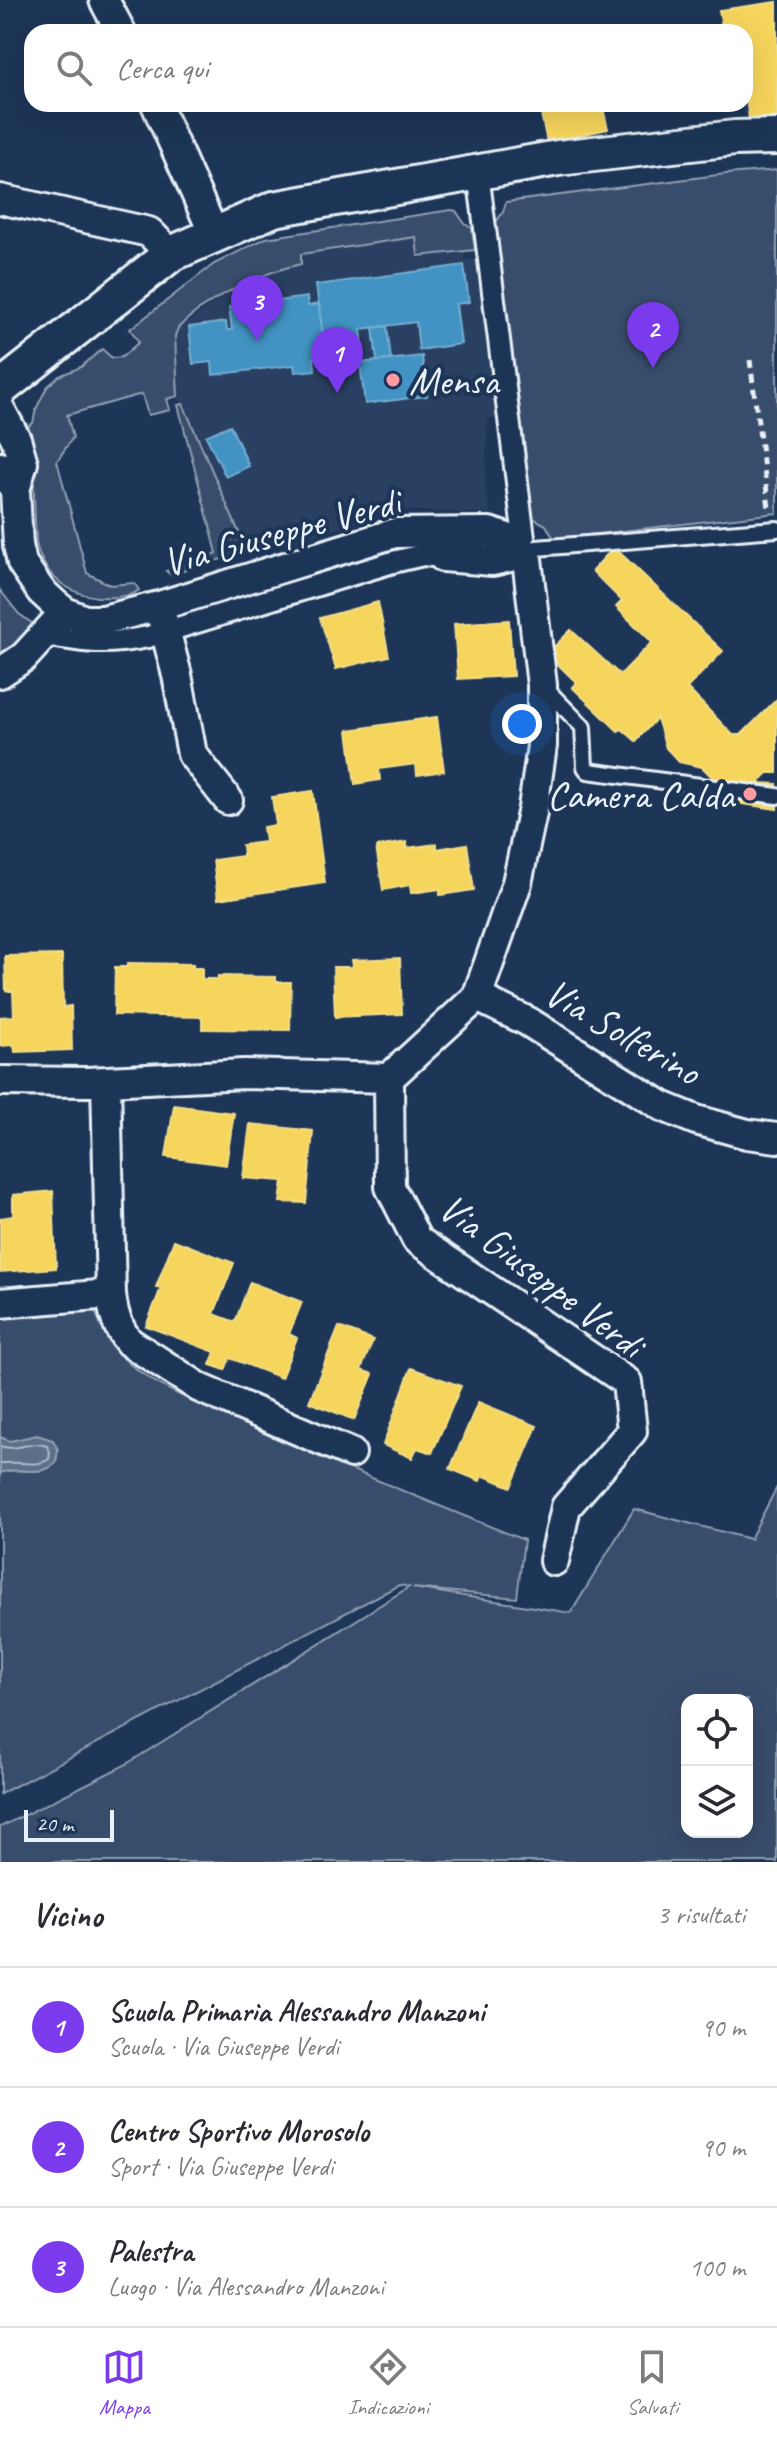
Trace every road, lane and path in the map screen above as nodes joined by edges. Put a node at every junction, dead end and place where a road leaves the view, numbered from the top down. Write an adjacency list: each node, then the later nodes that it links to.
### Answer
1 (104, 0): 2 (street)
2 (117, 24)
3 (160, 112): 7 (street)
4 (777, 137): 5 (street)
5 (478, 173): 7 (street); 16 (street)
6 (0, 199): 8 (street)
7 (214, 234): 8 (street)
8 (171, 254): 10 (street)
9 (750, 360): 14 (path)
10 (0, 389)
11 (0, 409): 13 (street)
12 (0, 467): 13 (street)
13 (15, 490): 18 (street)
14 (769, 513)
15 (777, 529): 16 (lane)
16 (525, 548): 17 (street); 19 (street, Via Giuseppe Verdi); 22 (street)
17 (443, 557): 19 (street)
18 (65, 612): 19 (street, Via Giuseppe Verdi); 20 (street)
19 (162, 618): 20 (street); 24 (street)
20 (46, 635): 21 (street)
21 (0, 673)
22 (542, 685): 23 (lane); 25 (street)
23 (777, 796)
24 (228, 800)
25 (477, 997): 26 (street); 29 (street, Via Solferino)
26 (389, 1078): 28 (street); 33 (street, Via Giuseppe Verdi)
27 (0, 1081): 28 (street)
28 (106, 1081): 30 (street)
29 (777, 1138)
30 (111, 1294): 31 (street); 32 (street)
31 (0, 1303)
32 (351, 1453)
33 (554, 1561)

